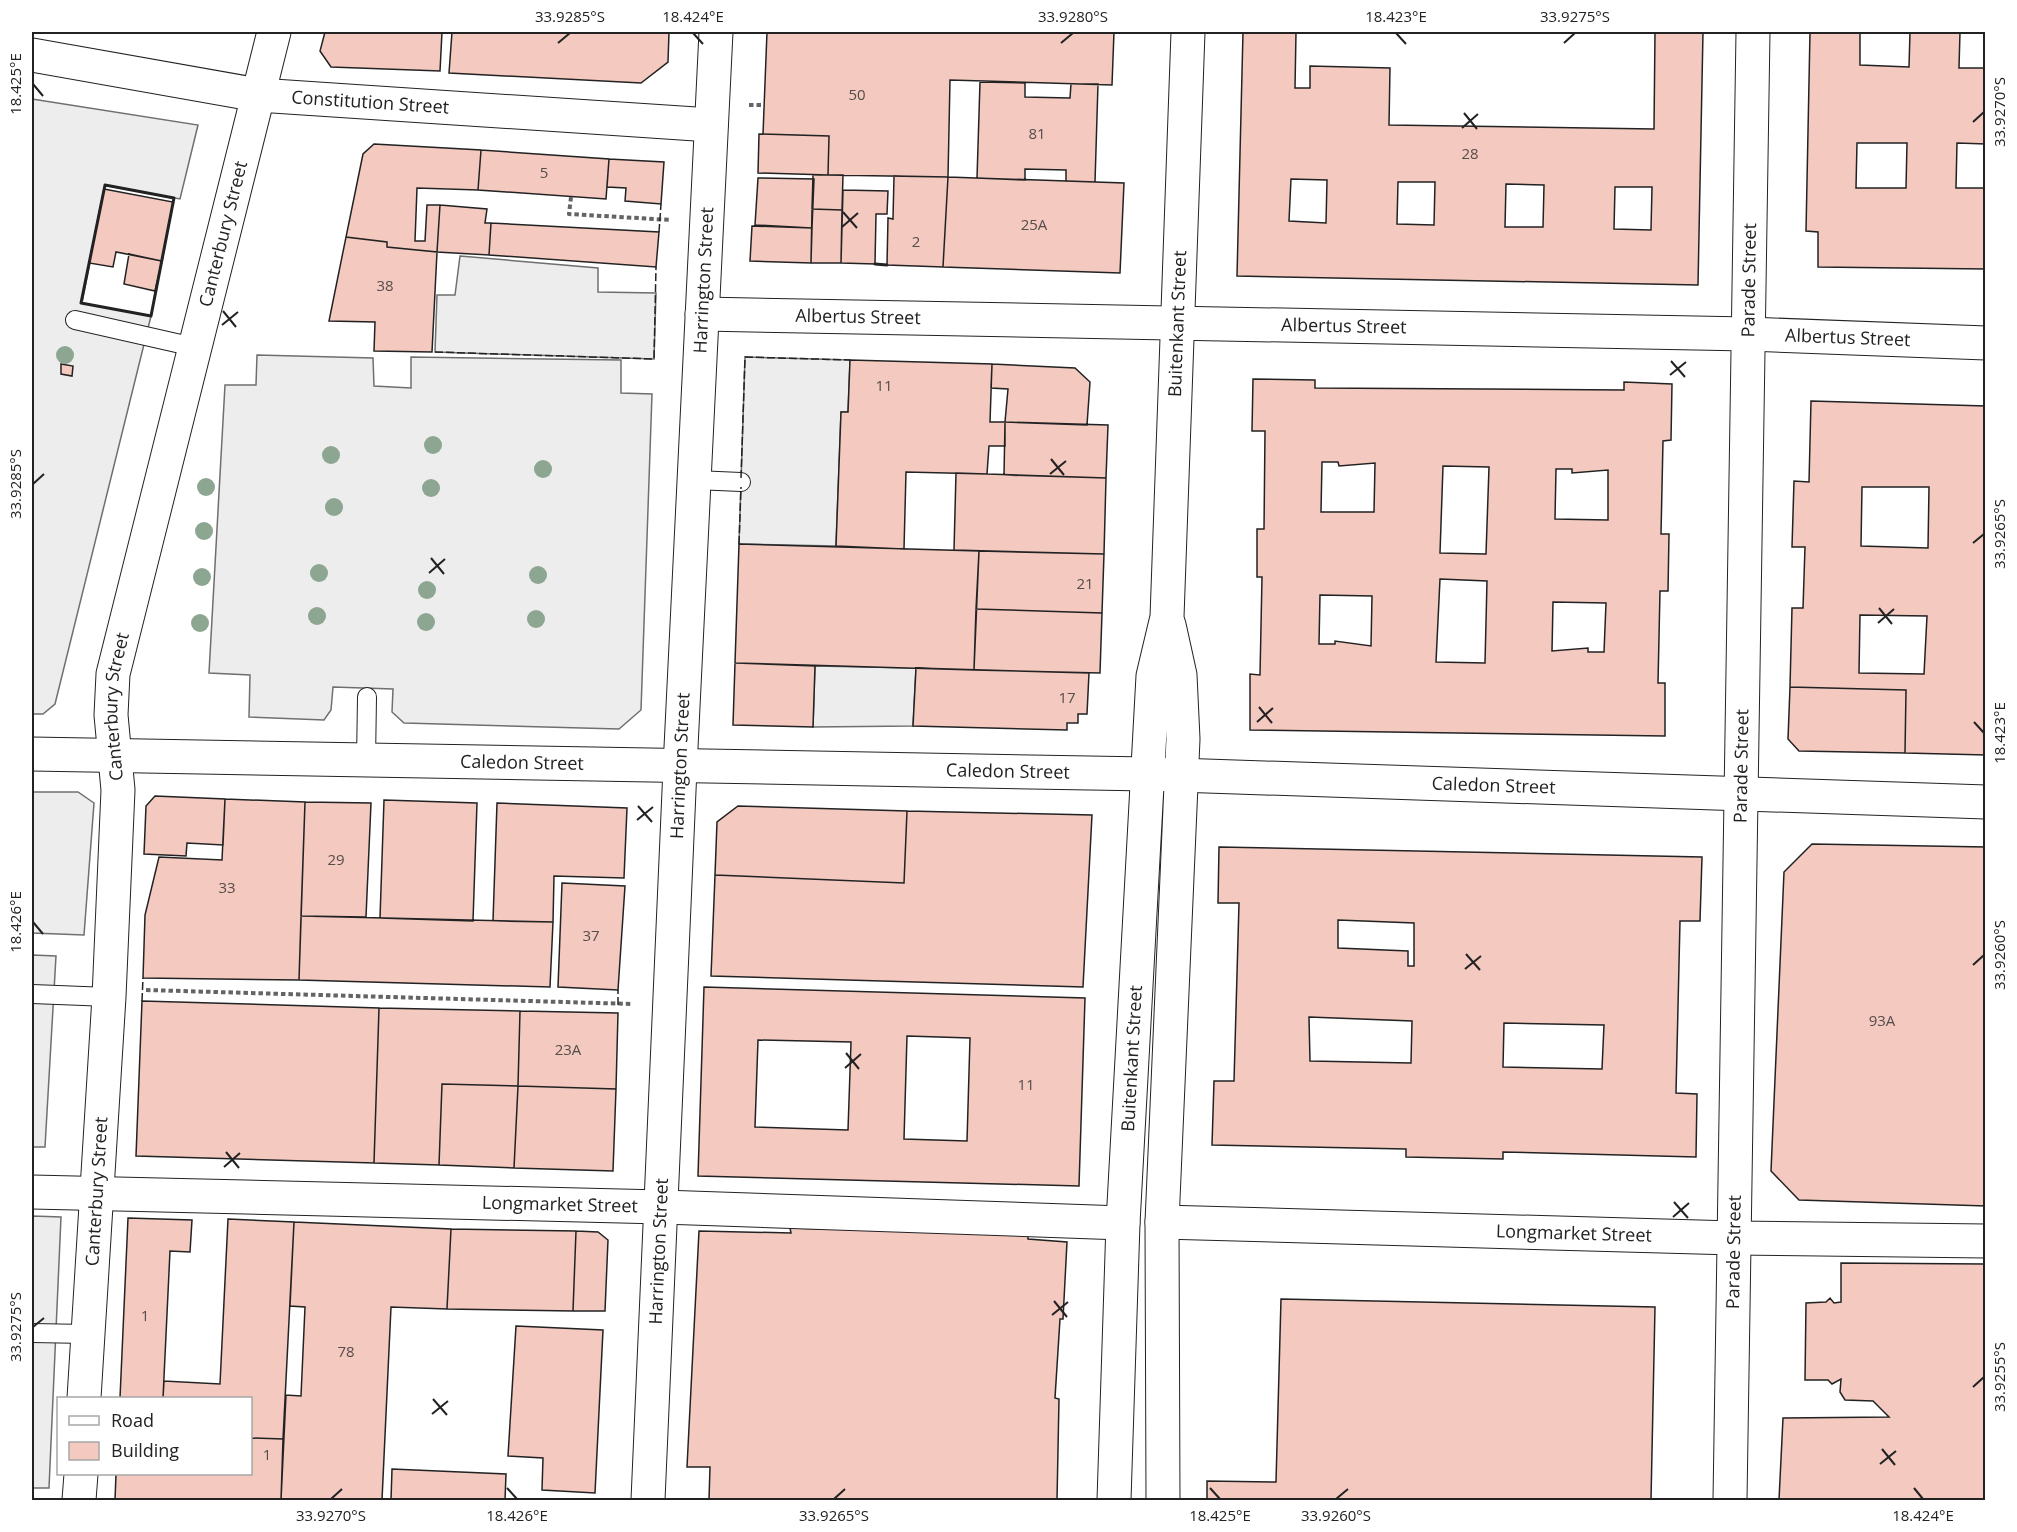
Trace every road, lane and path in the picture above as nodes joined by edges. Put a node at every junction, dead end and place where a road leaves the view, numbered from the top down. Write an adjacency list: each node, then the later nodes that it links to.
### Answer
1 (274, 32): 6 (street, Canterbury Street)
2 (716, 32): 7 (street, Harrington Street)
3 (1188, 32): 12 (street, Buitenkant Street)
4 (1753, 32): 13 (street, Parade Street)
5 (32, 55): 6 (street, Constitution Street)
6 (258, 95): 7 (street, Constitution Street); 15 (street, Canterbury Street)
7 (711, 125): 9 (street, Harrington Street)
8 (571, 197): 9 (path)
9 (707, 222): 10 (street, Harrington Street)
10 (702, 314): 12 (street, Albertus Street); 16 (street, Harrington Street)
11 (75, 320): 15 (lane)
12 (1176, 324): 13 (street, Albertus Street); 18 (street, Buitenkant Street)
13 (1748, 334): 14 (street, Albertus Street); 26 (street, Parade Street)
14 (1986, 343)
15 (194, 347): 21 (street, Canterbury Street)
16 (695, 480): 17 (lane); 23 (street, Harrington Street)
17 (741, 482)
18 (1167, 616): 24 (street, Buitenkant Street); 25 (street, Buitenkant Street)
19 (367, 697): 22 (lane)
20 (32, 754): 21 (street, Caledon Street)
21 (113, 757): 22 (street, Caledon Street); 28 (street, Canterbury Street)
22 (366, 761): 23 (street, Caledon Street)
23 (680, 768): 24 (street, Caledon Street); 30 (street, Harrington Street)
24 (1148, 774): 25 (street, Caledon Street); 35 (street, Buitenkant Street)
25 (1182, 776): 26 (street, Caledon Street); 34 (street, Buitenkant Street)
26 (1741, 795): 27 (street, Caledon Street); 36 (street, Parade Street)
27 (1986, 802)
28 (109, 992): 29 (lane); 30 (path); 32 (street, Canterbury Street)
29 (32, 994)
30 (670, 1001): 33 (street, Harrington Street)
31 (32, 1192): 32 (street, Longmarket Street)
32 (96, 1193): 33 (street, Longmarket Street); 39 (street, Canterbury Street)
33 (662, 1207): 35 (street, Longmarket Street); 43 (street, Harrington Street)
34 (1162, 1222): 36 (street, Longmarket Street); 45 (street, Buitenkant Street)
35 (1123, 1223): 44 (street, Buitenkant Street)
36 (1734, 1238): 37 (street, Longmarket Street); 46 (street, Parade Street)
37 (1986, 1241)
38 (32, 1333): 39 (lane)
39 (87, 1334): 40 (street, Canterbury Street)
40 (84, 1397)
41 (81, 1475): 42 (street)
42 (80, 1500)
43 (648, 1500)
44 (1114, 1500)
45 (1163, 1500)
46 (1730, 1500)

